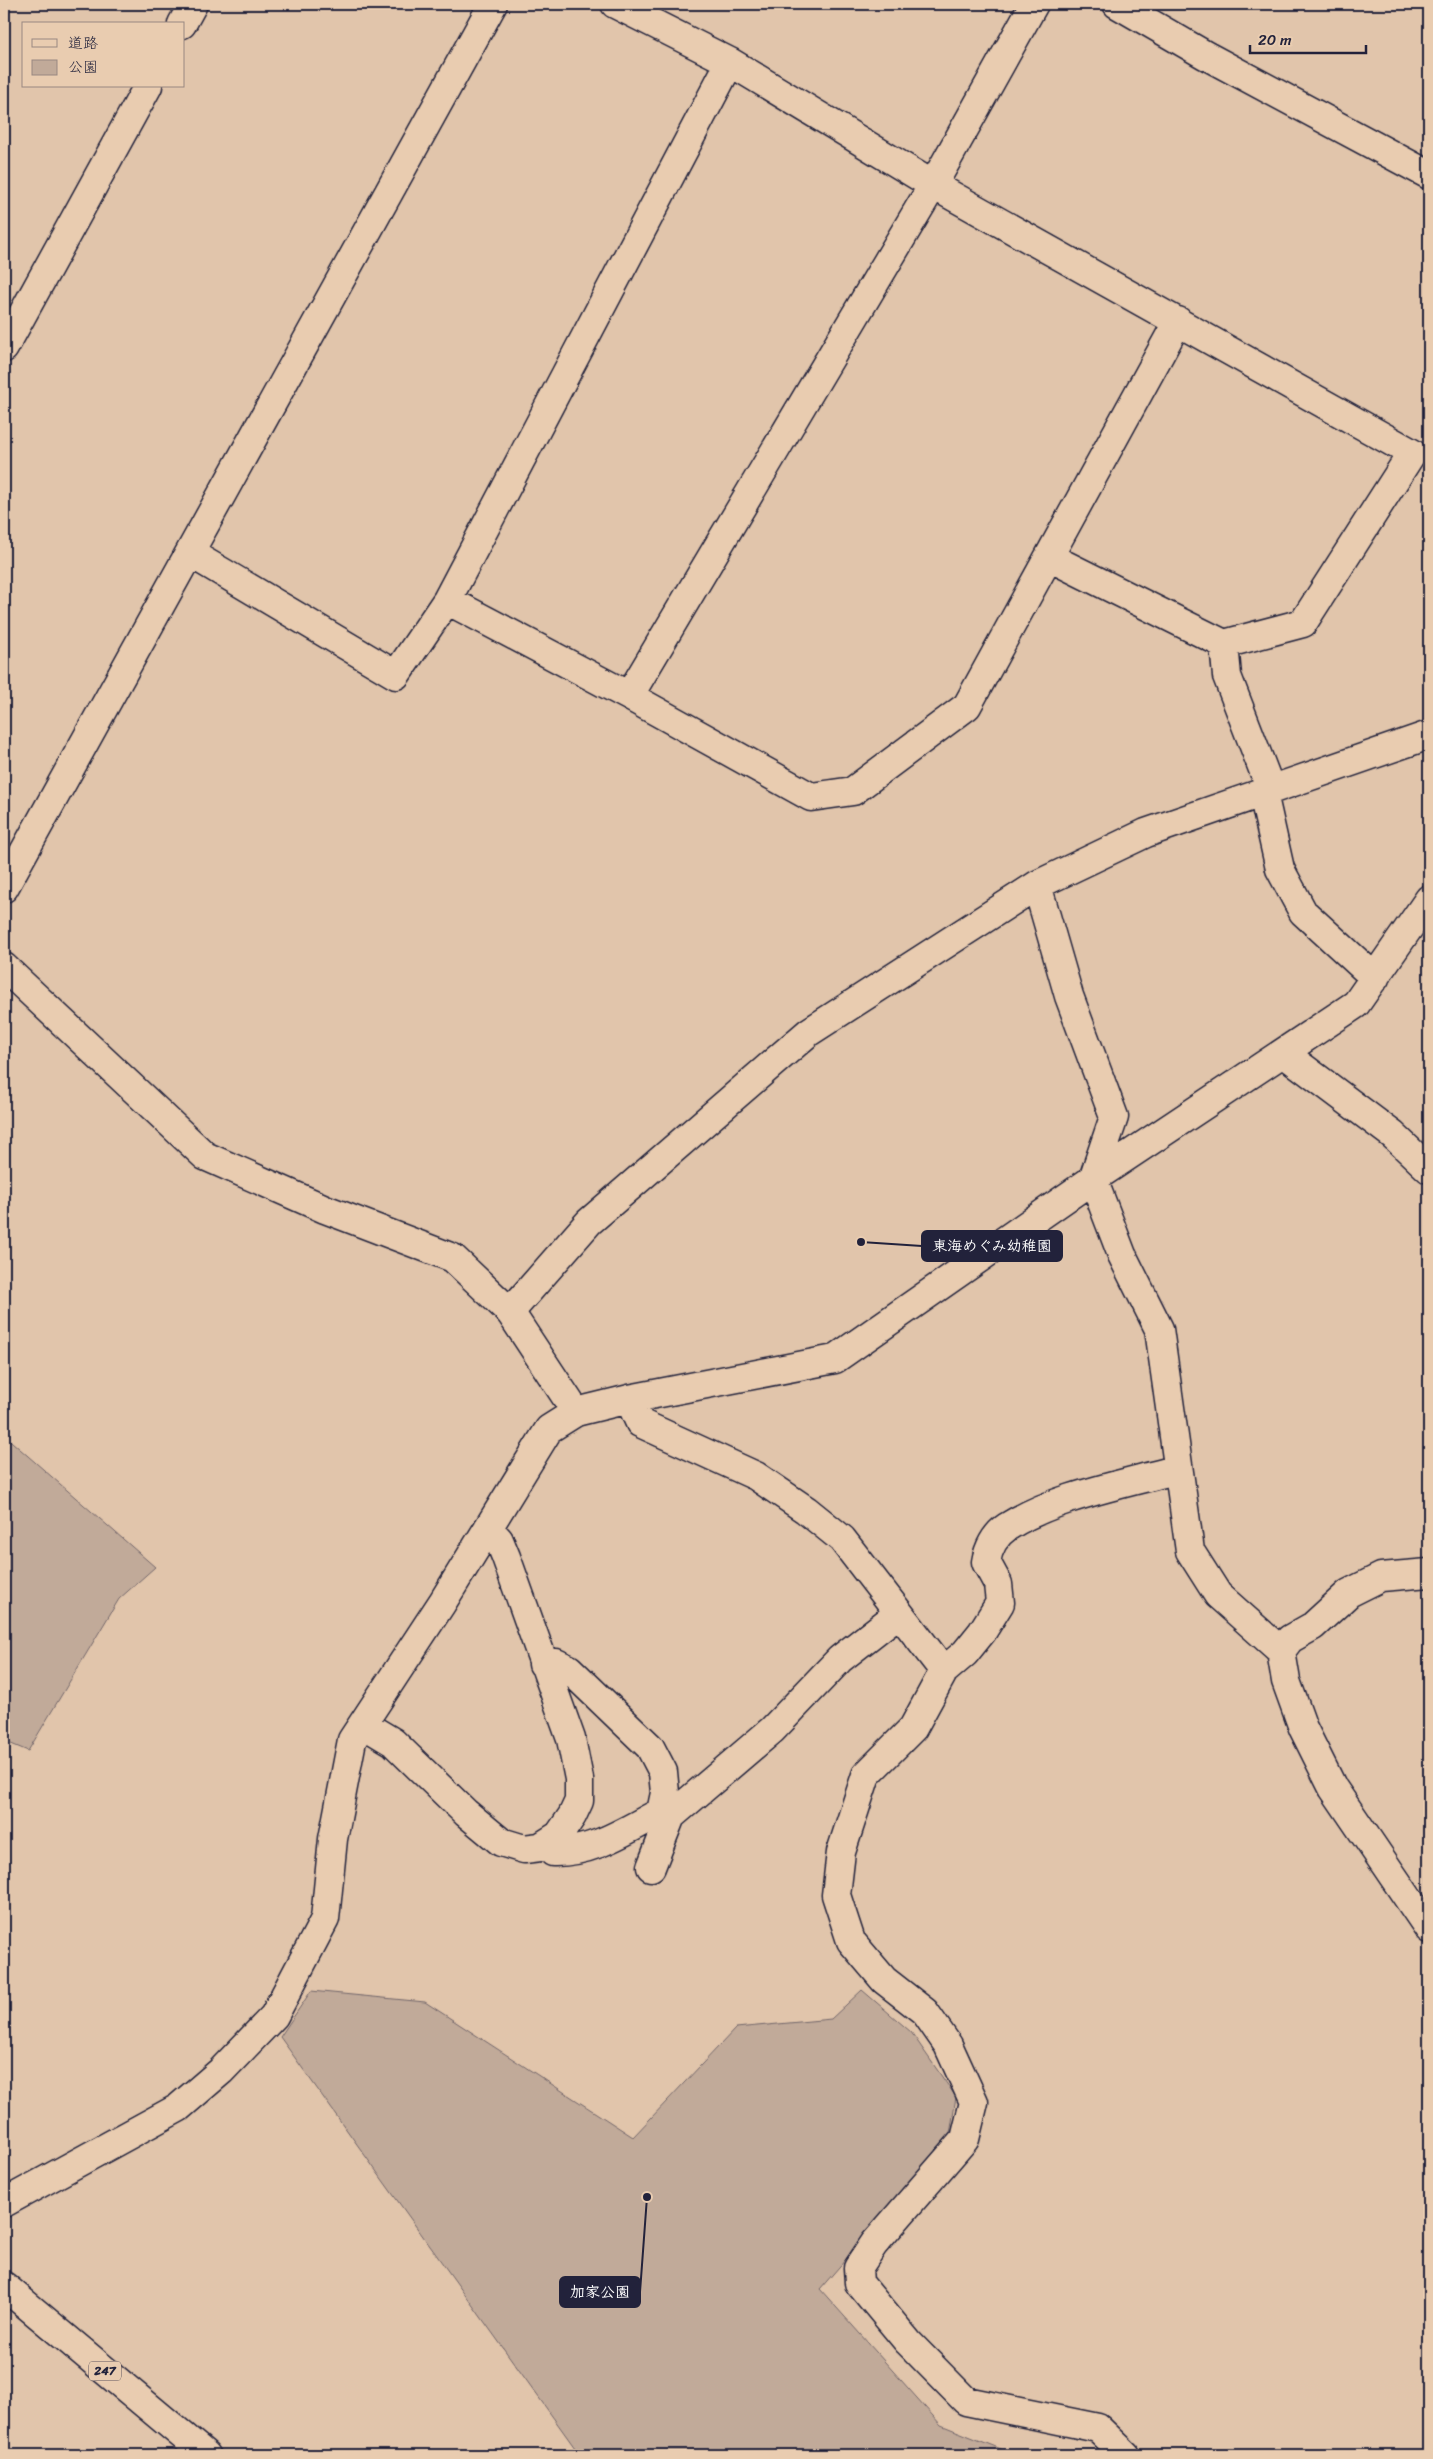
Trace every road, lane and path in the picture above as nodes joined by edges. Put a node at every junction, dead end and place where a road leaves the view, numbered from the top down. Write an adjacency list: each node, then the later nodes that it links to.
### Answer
1 (193, 4): 6 (main road)
2 (493, 4): 14 (main road)
3 (614, 4): 7 (main road)
4 (1034, 4): 10 (main road)
5 (1117, 4): 9 (main road)
6 (183, 22)
7 (730, 62): 10 (main road); 16 (main road)
8 (147, 88): 12 (main road)
9 (1429, 175)
10 (933, 185): 11 (main road); 18 (main road)
11 (1178, 321): 13 (main road); 15 (main road)
12 (4, 348)
13 (1421, 446): 17 (main road)
14 (190, 553): 16 (main road); 22 (main road)
15 (1049, 557): 17 (main road); 18 (main road)
16 (448, 600): 18 (main road)
17 (1224, 644): 20 (main road)
18 (629, 696)
19 (1429, 735): 20 (main road)
20 (1267, 791): 21 (main road); 25 (main road)
21 (1037, 885): 28 (main road); 29 (main road)
22 (4, 888)
23 (1426, 911): 25 (main road)
24 (4, 967): 29 (main road)
25 (1375, 978): 26 (main road)
26 (1285, 1054): 27 (main road); 28 (main road)
27 (1429, 1168)
28 (1093, 1180): 30 (main road); 32 (main road)
29 (510, 1312): 31 (main road)
30 (629, 1399): 31 (main road); 35 (main road)
31 (576, 1412): 33 (main road)
32 (1178, 1469): 36 (main road); 38 (main road)
33 (488, 1528): 37 (main road); 39 (main road)
34 (1429, 1573): 36 (main road)
35 (899, 1613): 38 (main road); 40 (main road)
36 (1281, 1651): 43 (main road)
37 (543, 1664): 40 (main road); 41 (main road)
38 (944, 1671): 47 (main road)
39 (362, 1724): 41 (main road); 44 (main road)
40 (666, 1814): 41 (main road); 42 (main road)
41 (545, 1844)
42 (651, 1867)
43 (1429, 1929)
44 (4, 2203)
45 (4, 2286): 46 (main road, 247)
46 (206, 2455)
47 (1126, 2455)

